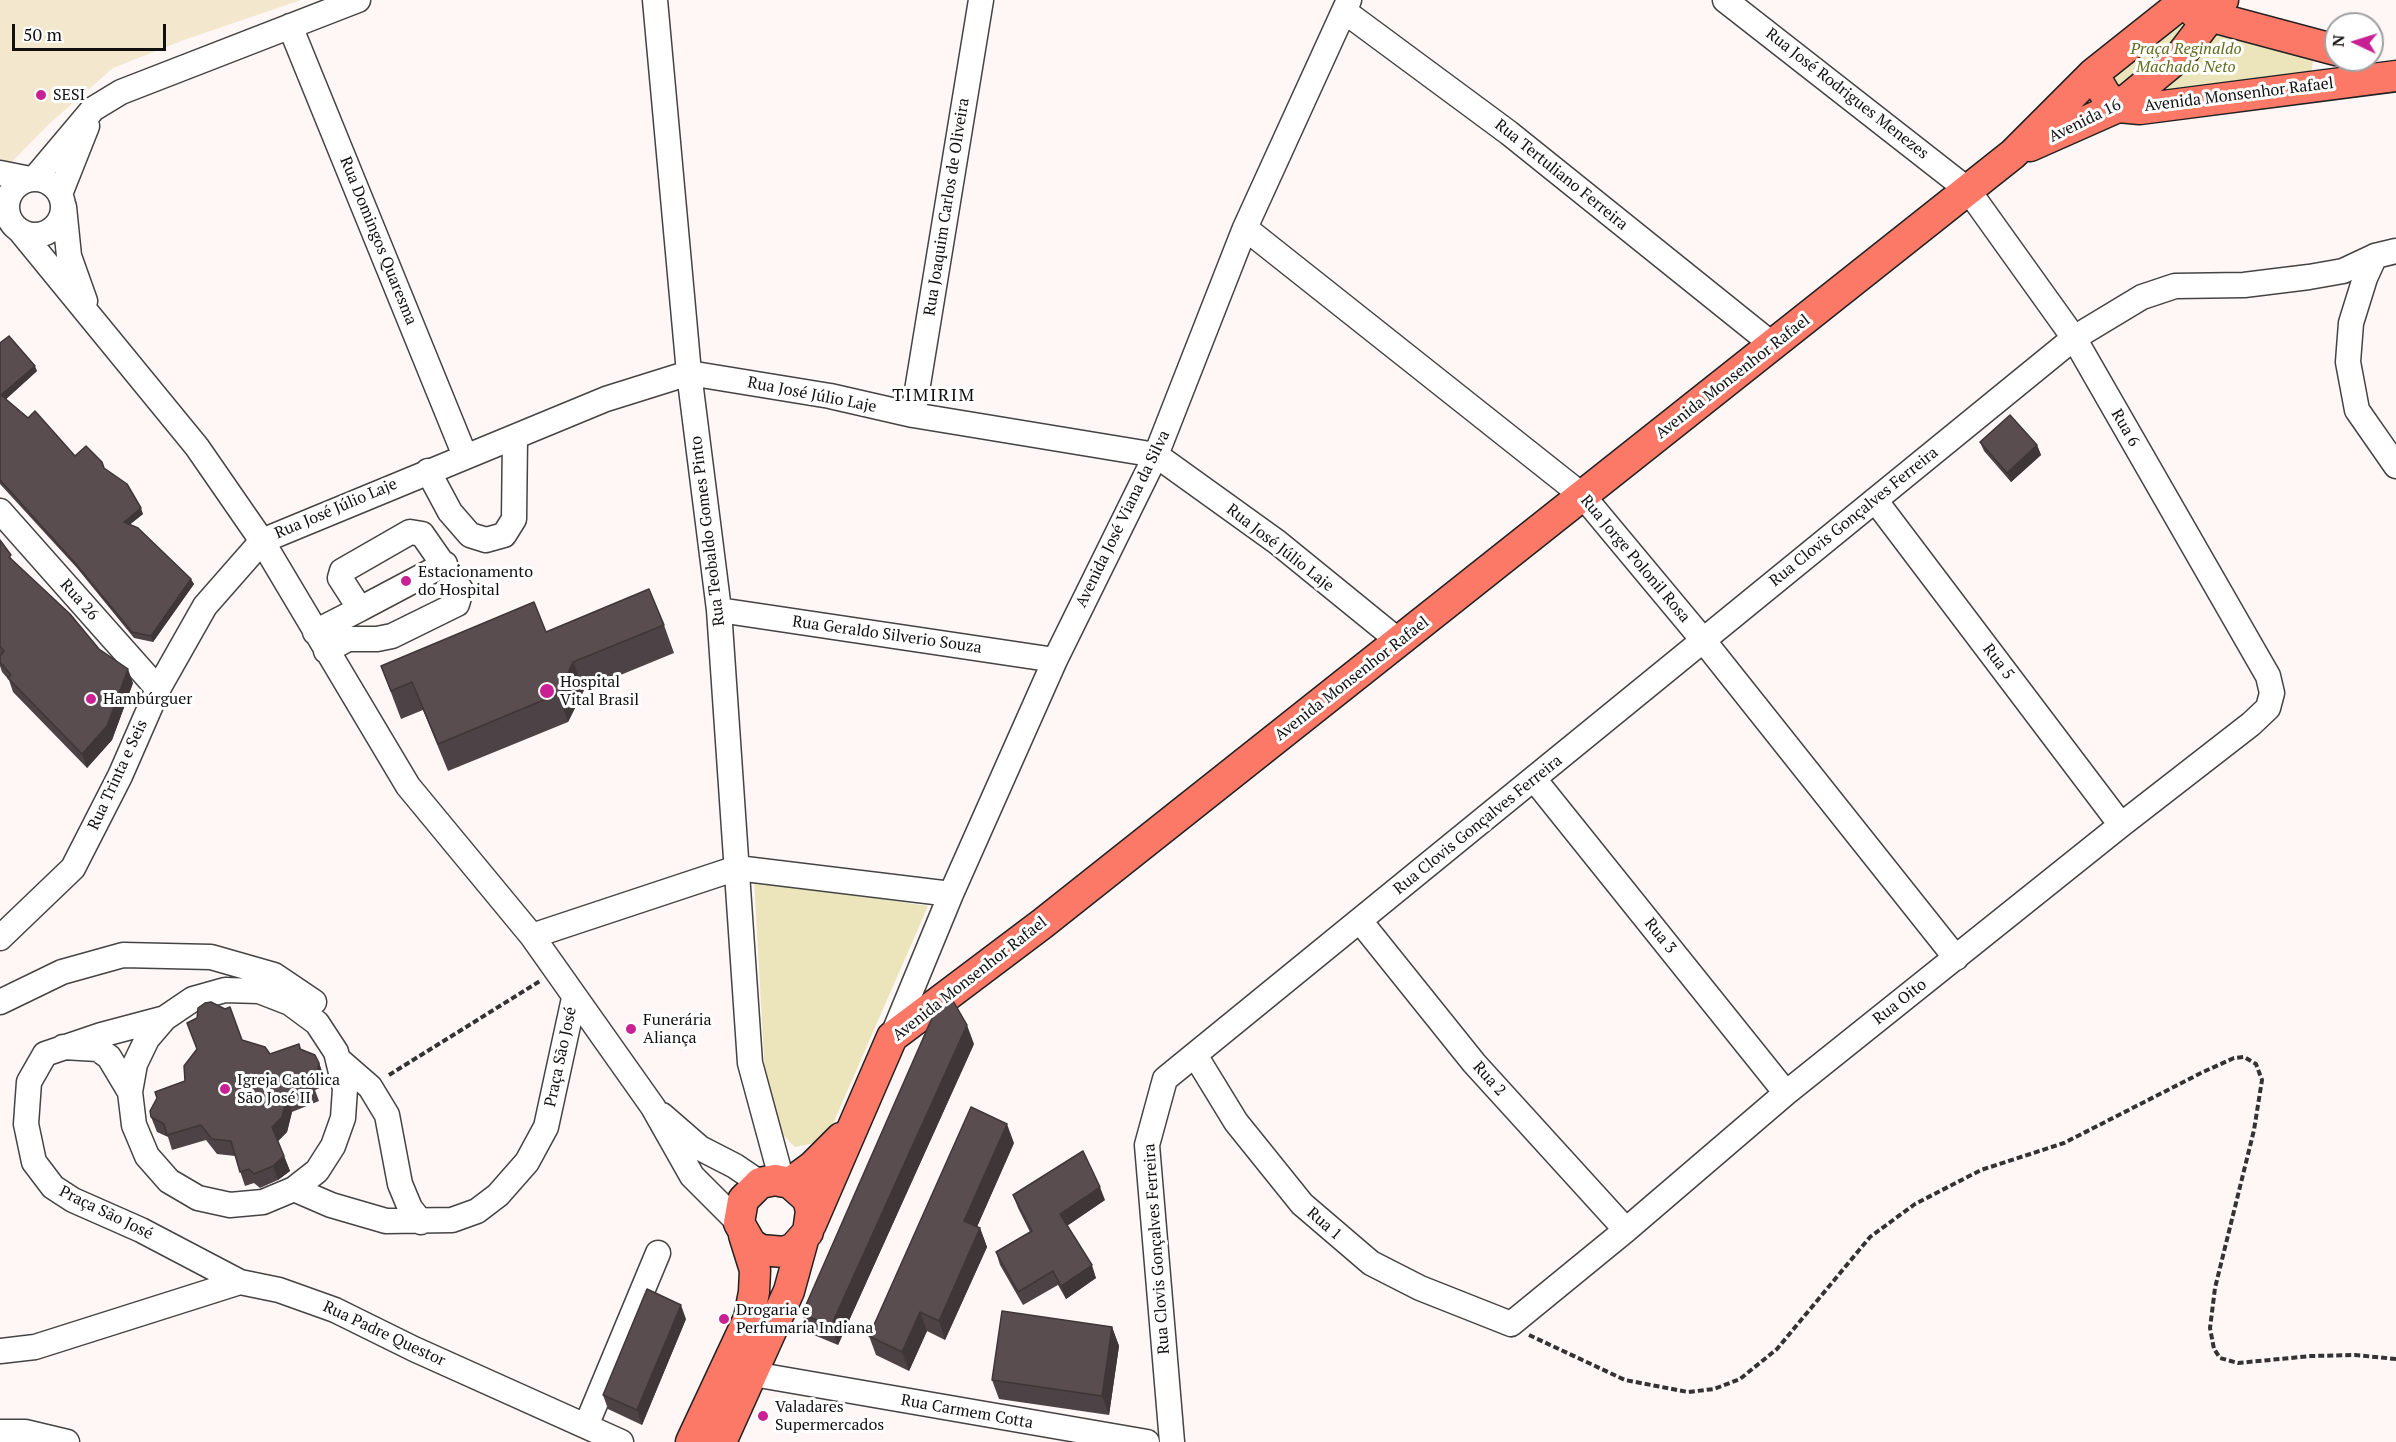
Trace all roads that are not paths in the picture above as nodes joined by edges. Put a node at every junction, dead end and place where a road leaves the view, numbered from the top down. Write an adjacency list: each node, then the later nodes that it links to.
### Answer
1 (358, 0): 8 (street)
2 (655, 0): 27 (street, Rua Teobaldo Gomes Pinto)
3 (981, 0): 28 (street, Rua Joaquim Carlos de Oliveira)
4 (1725, 0): 19 (street, Rua José Rodrigues Menezes)
5 (2175, 2): 7 (main road); 11 (main road, Avenida 16)
6 (1346, 6): 22 (street, Avenida José Viana da Silva); 26 (street, Rua Tertuliano Ferreira)
7 (2217, 9): 9 (main road); 14 (main road, Avenida 16)
8 (290, 26): 15 (street); 31 (street, Rua Domingos Quaresma)
9 (2324, 46)
10 (2324, 52): 13 (main road)
11 (2093, 74): 14 (main road); 16 (main road, Avenida 16)
12 (2396, 76): 13 (main road, Avenida Monsenhor Rafael)
13 (2310, 86): 14 (main road, Avenida Monsenhor Rafael)
14 (2118, 107): 16 (main road, Avenida 16)
15 (93, 109): 18 (street); 20 (street)
16 (2013, 154): 19 (main road, Avenida 16)
17 (0, 173): 18 (street)
18 (32, 179): 20 (street); 21 (street)
19 (1968, 190): 25 (street, Rua 6); 26 (main road, Avenida Monsenhor Rafael)
20 (62, 201): 21 (street); 24 (street)
21 (10, 221): 24 (street)
22 (1245, 228): 30 (street, Avenida José Viana da Silva); 34 (street, Rua Jorge Polonil Rosa)
23 (2386, 254): 25 (street, Rua Clovis Gonçalves Ferreira); 32 (street)
24 (90, 315): 37 (street)
25 (2073, 338): 35 (street, Rua Clovis Gonçalves Ferreira); 45 (street, Rua 6)
26 (1773, 345): 34 (main road, Avenida Monsenhor Rafael)
27 (689, 373): 28 (street, Rua José Júlio Laje); 29 (street, Rua José Júlio Laje); 40 (street, Rua Teobaldo Gomes Pinto)
28 (913, 415): 30 (street, Rua José Júlio Laje)
29 (514, 438): 31 (street, Rua José Júlio Laje); 33 (street)
30 (1156, 455): 43 (street, Rua José Júlio Laje); 44 (street, Avenida José Viana da Silva)
31 (465, 456): 33 (street, Rua José Júlio Laje)
32 (2396, 466)
33 (428, 471): 37 (street, Rua José Júlio Laje)
34 (1583, 496): 41 (street, Rua Jorge Polonil Rosa); 43 (main road, Avenida Monsenhor Rafael)
35 (1875, 500): 41 (street, Rua Clovis Gonçalves Ferreira); 48 (street, Rua 5)
36 (0, 511): 46 (street, Rua 26)
37 (262, 541): 42 (street); 46 (street, Rua Trinta e Seis)
38 (445, 564): 39 (street); 39 (street); 42 (street)
39 (360, 609): 42 (street)
40 (719, 610): 44 (street, Rua Geraldo Silverio Souza); 49 (street, Rua Teobaldo Gomes Pinto)
41 (1703, 640): 47 (street, Rua Clovis Gonçalves Ferreira); 54 (street, Rua Jorge Polonil Rosa)
42 (321, 641): 52 (street)
43 (1400, 642): 58 (main road, Avenida Monsenhor Rafael)
44 (1055, 660): 50 (street, Avenida José Viana da Silva)
45 (2268, 676): 48 (street, Rua Oito)
46 (158, 689): 53 (street, Rua Trinta e Seis)
47 (1534, 778): 51 (street, Rua Clovis Gonçalves Ferreira); 63 (street, Rua 3)
48 (2121, 825): 54 (street, Rua Oito)
49 (737, 868): 50 (street); 52 (street); 66 (street, Rua Teobaldo Gomes Pinto)
50 (951, 894): 58 (street, Avenida José Viana da Silva)
51 (1359, 921): 60 (street, Rua Clovis Gonçalves Ferreira); 70 (street, Rua 2)
52 (532, 936): 55 (street)
53 (0, 938)
54 (1956, 958): 63 (street, Rua Oito)
55 (574, 999): 64 (street); 68 (street, Praça São José)
56 (0, 1002): 61 (street, Praça São José)
57 (165, 1018): 59 (street, Praça São José); 61 (street, Praça São José); 62 (street, Praça São José)
58 (892, 1037): 65 (main road, Avenida Monsenhor Rafael)
59 (63, 1047): 62 (street, Praça São José); 73 (street, Praça São José)
60 (1195, 1055): 74 (street, Rua 1); 86 (street, Rua Clovis Gonçalves Ferreira)
61 (337, 1056): 67 (street, Praça São José); 68 (street, Praça São José)
62 (130, 1092): 67 (street, Praça São José)
63 (1786, 1093): 70 (street, Rua Oito)
64 (653, 1107): 66 (street); 69 (street)
65 (851, 1127): 66 (main road); 71 (main road, Avenida Monsenhor Rafael)
66 (777, 1182): 69 (main road); 71 (main road)
67 (294, 1189): 68 (street, Praça São José)
68 (421, 1222)
69 (742, 1229): 71 (main road); 83 (main road)
70 (1626, 1230): 74 (street, Rua Oito)
71 (807, 1232): 76 (main road, Avenida Monsenhor Rafael)
72 (658, 1252): 77 (street)
73 (240, 1282): 75 (street, Rua Padre Questor); 77 (street, Rua Padre Questor)
74 (1511, 1324)
75 (0, 1351)
76 (753, 1374): 79 (street, Rua Carmem Cotta); 84 (main road, Avenida Monsenhor Rafael)
77 (586, 1426): 82 (street, Rua Padre Questor)
78 (0, 1432): 80 (street); 81 (street)
79 (1085, 1438): 85 (street, Rua Carmem Cotta)
80 (10, 1442)
81 (68, 1442)
82 (621, 1442)
83 (691, 1442)
84 (721, 1442)
85 (1147, 1442)
86 (1172, 1442)

